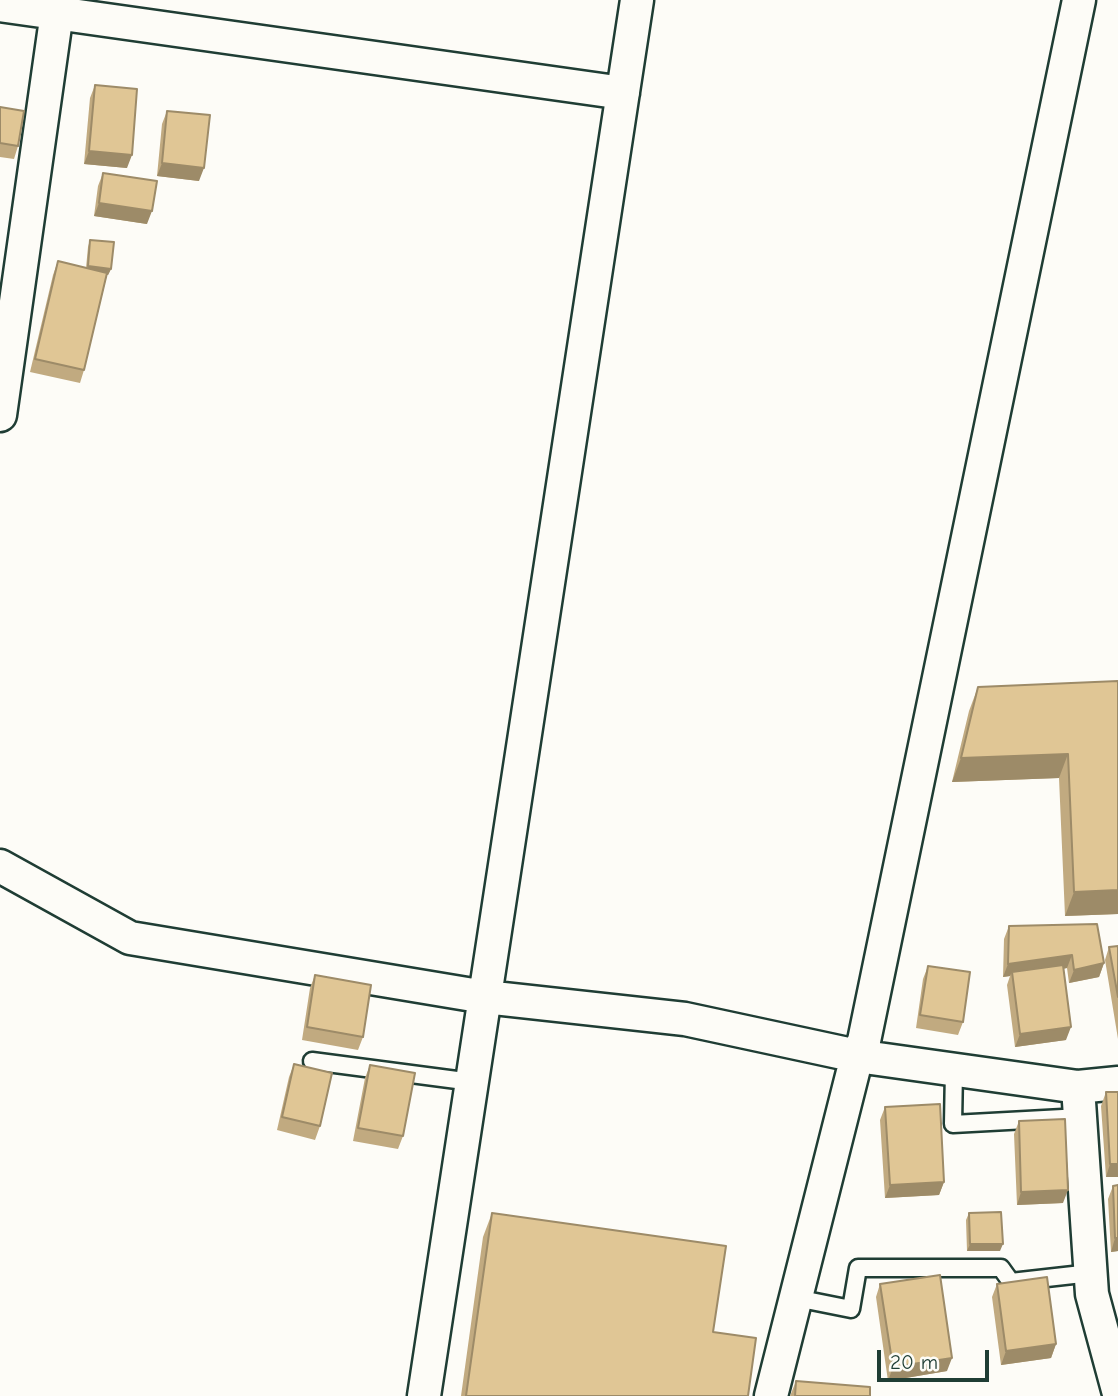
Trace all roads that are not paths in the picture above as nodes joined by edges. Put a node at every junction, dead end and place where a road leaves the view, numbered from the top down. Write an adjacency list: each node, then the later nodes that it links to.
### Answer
1 (637, 0): 5 (street)
2 (1079, 0): 9 (street)
3 (0, 5): 4 (street)
4 (57, 12): 5 (street); 6 (street)
5 (623, 93): 8 (street)
6 (1, 396)
7 (0, 866): 8 (street)
8 (485, 997): 9 (street); 12 (street)
9 (857, 1056): 11 (street); 16 (street)
10 (312, 1061): 12 (lane)
11 (954, 1070): 14 (street); 14 (lane)
12 (472, 1082): 18 (street)
13 (1118, 1083): 14 (street)
14 (1080, 1102): 15 (street)
15 (1091, 1273): 16 (lane); 17 (street)
16 (796, 1298): 19 (street)
17 (1118, 1390)
18 (424, 1396)
19 (771, 1396)

